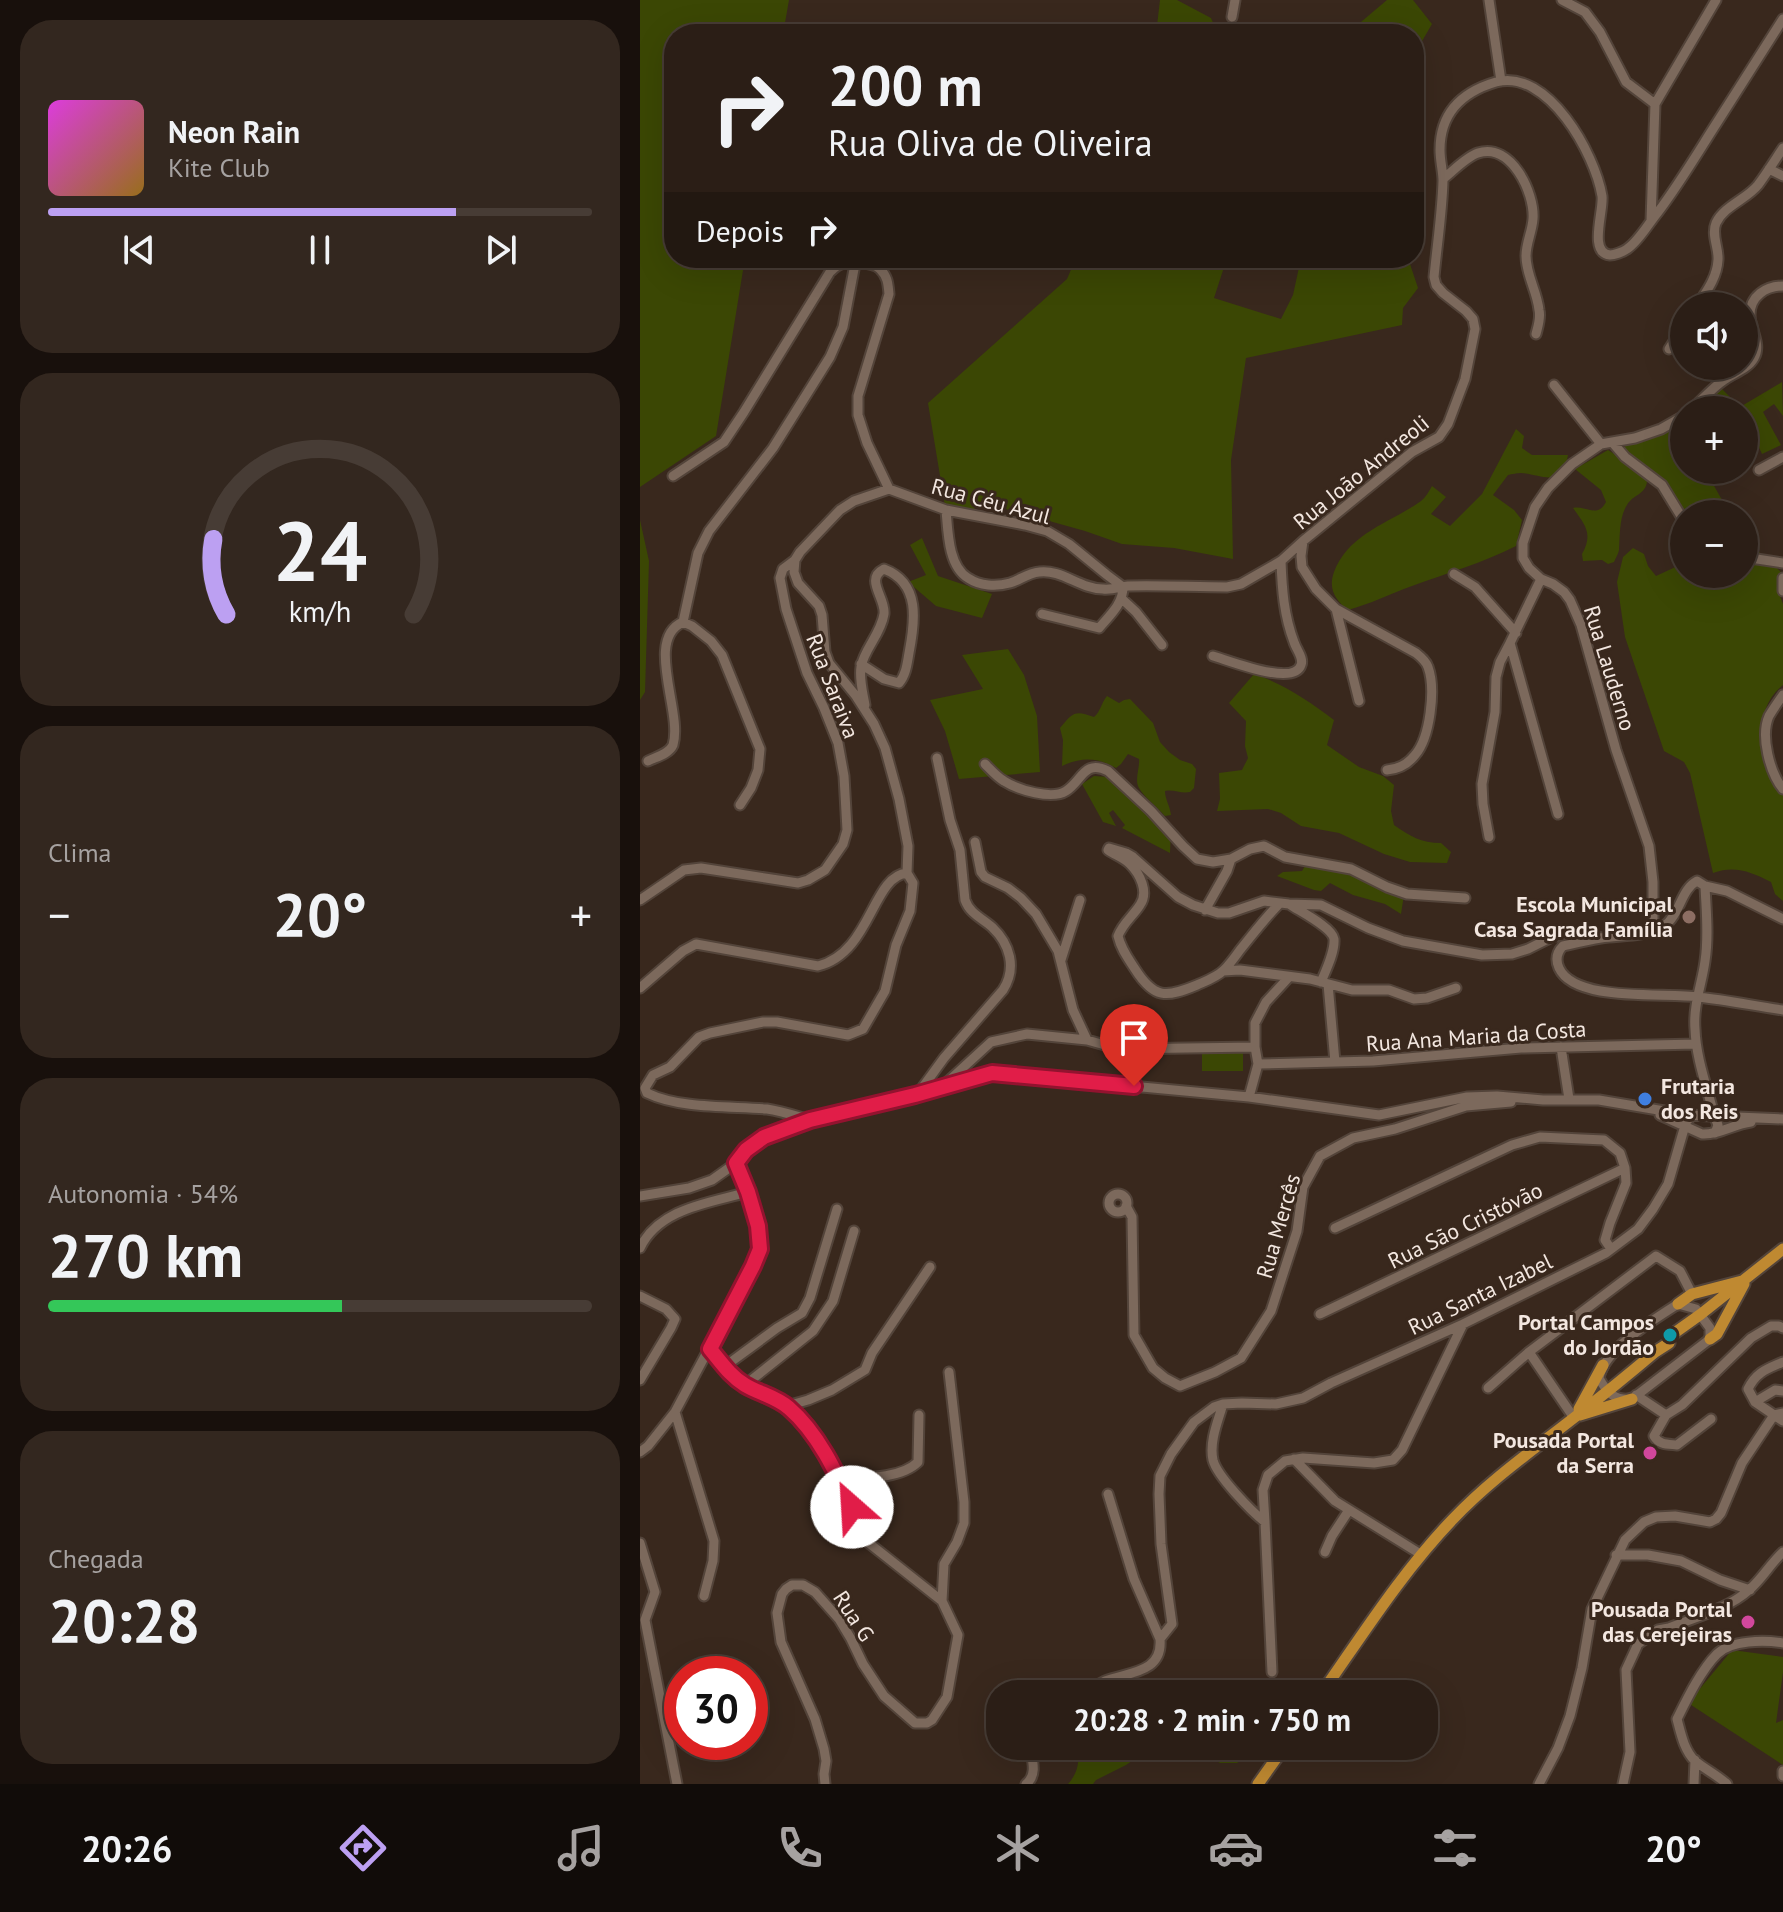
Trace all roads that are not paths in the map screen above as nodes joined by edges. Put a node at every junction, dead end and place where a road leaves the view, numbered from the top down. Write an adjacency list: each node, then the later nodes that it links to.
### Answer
1 (1235, 0): 5 (street)
2 (1489, 0): 7 (street)
3 (1562, 0): 8 (street)
4 (1716, 0): 8 (street)
5 (1232, 17)
6 (1783, 19): 13 (street)
7 (1501, 81): 12 (street, Rua João Andreoli); 13 (street)
8 (1655, 104): 13 (street)
9 (1783, 148): 10 (street)
10 (1769, 169): 11 (street); 18 (street)
11 (1783, 176)
12 (1443, 179): 19 (street); 31 (street, Rua João Andreoli)
13 (1651, 221)
14 (835, 268): 27 (street)
15 (854, 268): 44 (street)
16 (878, 268): 28 (street)
17 (1783, 286): 21 (street)
18 (1706, 292)
19 (1536, 334)
20 (1554, 385): 24 (street)
21 (1706, 396)
22 (1670, 424): 23 (street)
23 (1613, 443): 24 (street); 29 (street)
24 (1601, 444): 38 (street, Rua Lauderno)
25 (1783, 457): 26 (street)
26 (1759, 470)
27 (673, 476)
28 (889, 489): 30 (street, Rua Céu Azul); 33 (street)
29 (1671, 500)
30 (946, 510): 39 (street, Rua Céu Azul); 39 (street, Rua João Andreoli)
31 (1303, 541): 34 (street, Rua João Andreoli); 42 (street)
32 (1758, 559): 35 (street)
33 (795, 560): 52 (street); 66 (street, Rua Saraiva)
34 (1281, 561): 39 (street, Rua João Andreoli); 48 (street)
35 (1783, 563)
36 (1454, 574): 45 (street)
37 (1783, 578): 40 (street)
38 (1541, 579): 45 (street); 71 (street, Rua Lauderno)
39 (1123, 587): 41 (street)
40 (1783, 591)
41 (1122, 599): 43 (street); 47 (street)
42 (1336, 609): 51 (street); 56 (street)
43 (1042, 614)
44 (683, 622): 54 (street); 58 (street)
45 (1516, 633): 46 (street)
46 (1510, 643): 59 (street); 60 (street)
47 (1162, 645)
48 (1213, 656)
49 (861, 664): 49 (street); 52 (street)
50 (1783, 695): 57 (street)
51 (1359, 701)
52 (867, 712): 63 (street)
53 (937, 758): 88 (street)
54 (648, 761)
55 (985, 764): 62 (street)
56 (1387, 770)
57 (1783, 789)
58 (740, 805)
59 (1558, 814)
60 (1489, 837)
61 (975, 842): 73 (street)
62 (1231, 859): 65 (street); 69 (street)
63 (907, 873): 77 (street); 96 (street)
64 (1701, 883): 70 (street); 71 (street); 79 (street)
65 (1465, 898)
66 (641, 899)
67 (1080, 900): 73 (street)
68 (1284, 903): 69 (street); 72 (street); 74 (street); 76 (street)
69 (1205, 910): 74 (street)
70 (1783, 919)
71 (1653, 930): 72 (street)
72 (1601, 938): 79 (street)
73 (1061, 960): 81 (street)
74 (1223, 971): 75 (street)
75 (1289, 977): 76 (street); 83 (street)
76 (1325, 983): 78 (street); 85 (street)
77 (640, 988)
78 (1456, 988)
79 (1697, 996): 80 (street); 82 (street)
80 (1783, 1010)
81 (1087, 1040): 83 (street); 87 (street)
82 (1696, 1044): 84 (street, Rua Ana Maria da Costa); 94 (street)
83 (1255, 1047): 86 (street)
84 (1561, 1047): 85 (street, Rua Ana Maria da Costa); 90 (street)
85 (1335, 1062): 86 (street, Rua Ana Maria da Costa)
86 (1258, 1064): 89 (street)
87 (940, 1088): 88 (street); 89 (street)
88 (917, 1095): 96 (street)
89 (1249, 1097): 91 (street)
90 (1569, 1099): 91 (street); 92 (street)
91 (1543, 1100): 103 (street, Rua Mercês)
92 (1642, 1108): 93 (street); 97 (street)
93 (1692, 1115): 94 (street); 97 (street, Rua Santa Izabel)
94 (1714, 1115): 95 (street); 98 (street)
95 (1778, 1119): 98 (street)
96 (810, 1120): 99 (street)
97 (1685, 1126): 98 (street); 109 (street, Rua Santa Izabel)
98 (1715, 1133)
99 (736, 1163): 101 (street); 102 (street)
100 (1625, 1168): 105 (street); 109 (street); 120 (street, Rua São Cristóvão)
101 (748, 1192): 108 (street); 126 (street)
102 (640, 1196)
103 (1126, 1206)
104 (837, 1209): 107 (street)
105 (1335, 1228)
106 (854, 1231): 111 (street)
107 (826, 1247): 111 (street); 114 (street)
108 (640, 1248)
109 (1611, 1249): 122 (street, Rua Santa Izabel)
110 (1783, 1249): 113 (main road)
111 (847, 1253): 115 (street)
112 (930, 1267): 140 (street)
113 (1746, 1280): 116 (main road); 121 (main road); 125 (main road)
114 (813, 1290): 115 (street); 119 (street)
115 (834, 1294): 124 (street)
116 (1692, 1294): 118 (main road); 127 (street)
117 (640, 1296): 132 (street)
118 (1678, 1304): 121 (street); 129 (street)
119 (802, 1313): 124 (street); 130 (street)
120 (1320, 1314)
121 (1696, 1318): 125 (street); 135 (main road)
122 (1463, 1324): 139 (street, Rua Santa Izabel); 149 (street)
123 (1783, 1328): 144 (street)
124 (813, 1331): 133 (street)
125 (1710, 1339): 137 (street)
126 (710, 1349): 130 (street); 141 (street)
127 (1529, 1352): 134 (street); 145 (street)
128 (1783, 1362): 138 (street)
129 (1603, 1365): 135 (street); 145 (main road)
130 (724, 1367): 133 (street)
131 (949, 1372): 161 (street)
132 (640, 1380)
133 (745, 1385): 140 (street)
134 (1488, 1388)
135 (1607, 1390): 137 (street); 145 (main road)
136 (1783, 1391): 138 (street)
137 (1634, 1397): 144 (street); 145 (main road)
138 (1755, 1402): 142 (street)
139 (1223, 1404): 153 (street); 162 (street)
140 (787, 1406): 150 (street)
141 (675, 1412): 148 (street); 160 (street)
142 (1778, 1414): 147 (street); 158 (street)
143 (919, 1415): 150 (street)
144 (1666, 1415): 146 (street)
145 (1574, 1418): 157 (main road)
146 (1711, 1419)
147 (1783, 1421)
148 (640, 1452)
149 (1294, 1459): 152 (street); 153 (street)
150 (839, 1479): 161 (street)
151 (1108, 1494): 162 (street)
152 (1349, 1510): 155 (street); 157 (street)
153 (1265, 1522): 164 (street)
154 (640, 1543): 170 (street)
155 (1325, 1552)
156 (1783, 1552): 159 (street)
157 (1422, 1555): 166 (main road)
158 (1616, 1555): 159 (street); 174 (street)
159 (1750, 1590): 175 (street)
160 (704, 1596)
161 (942, 1601): 171 (street, Rua G)
162 (1160, 1639): 165 (street)
163 (1783, 1643): 169 (street)
164 (1272, 1672)
165 (1109, 1680)
166 (1331, 1680)
167 (1031, 1760): 172 (street)
168 (1275, 1760): 173 (main road)
169 (1695, 1760): 176 (street); 177 (street)
170 (677, 1784)
171 (825, 1784)
172 (1026, 1784)
173 (1258, 1784)
174 (1539, 1784)
175 (1623, 1784)
176 (1694, 1784)
177 (1727, 1784)

